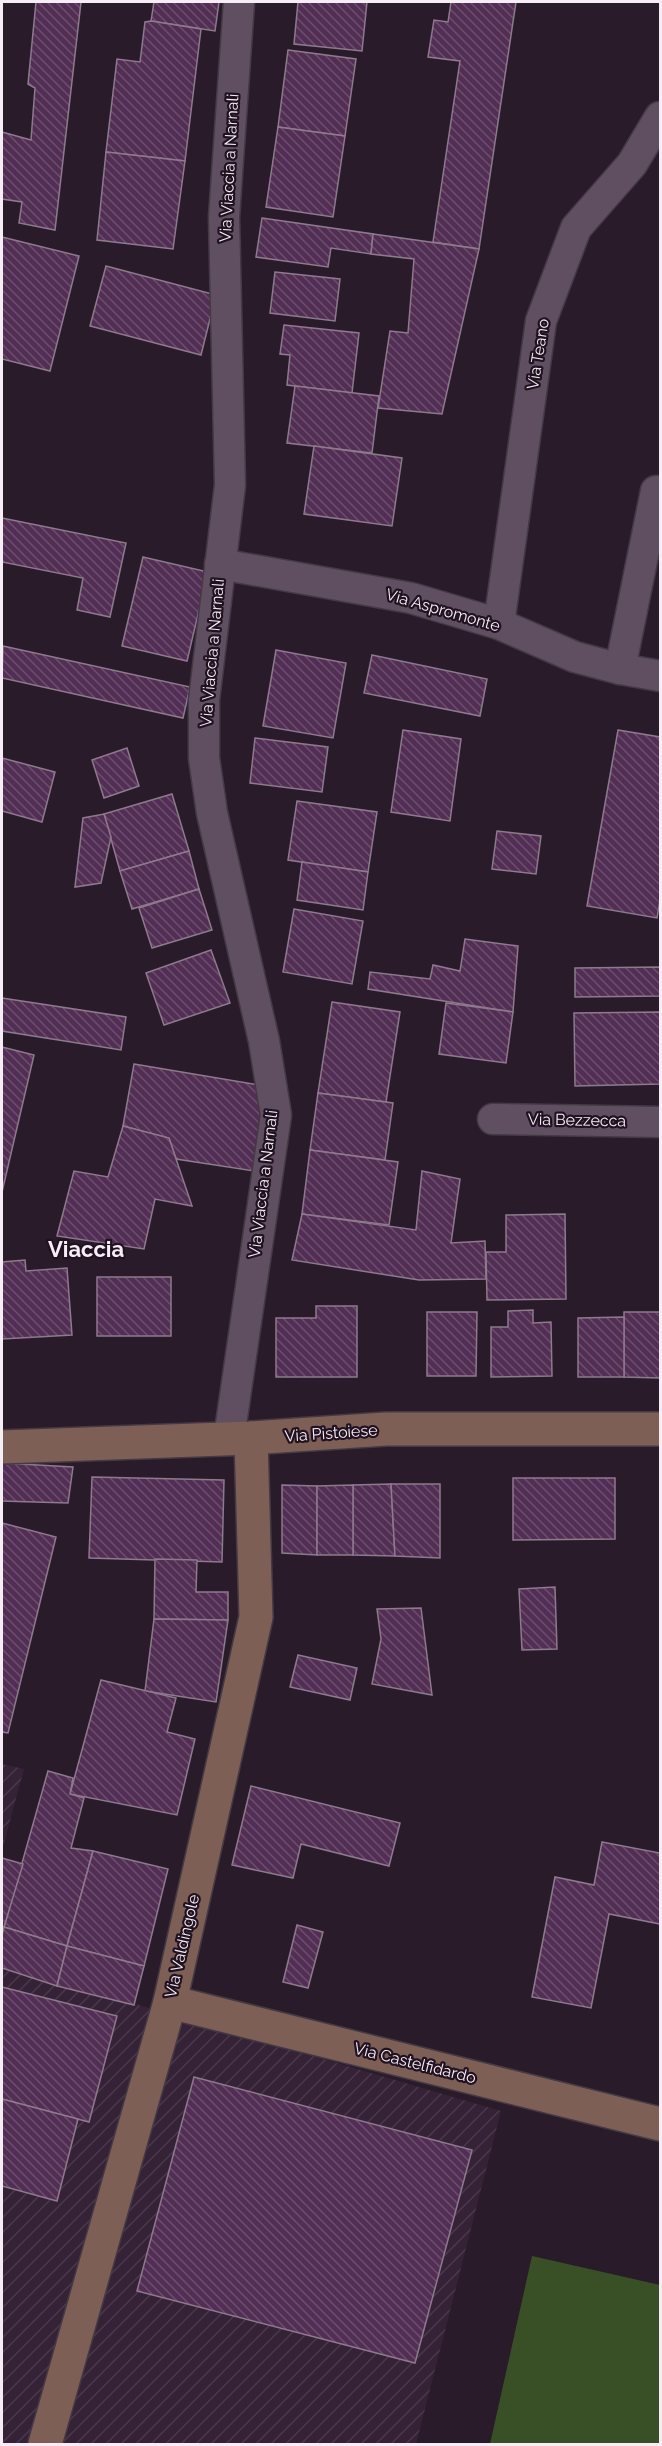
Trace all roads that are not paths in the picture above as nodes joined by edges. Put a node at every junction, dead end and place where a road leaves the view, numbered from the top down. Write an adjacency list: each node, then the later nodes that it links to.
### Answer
1 (239, 2): 4 (street, Via Viaccia a Narnali)
2 (660, 117): 5 (street, Via Teano)
3 (656, 491): 6 (street)
4 (220, 564): 5 (street, Via Aspromonte); 11 (street, Via Viaccia a Narnali)
5 (499, 624): 6 (street, Via Aspromonte)
6 (620, 669): 7 (street, Via Aspromonte)
7 (660, 676)
8 (494, 1119): 9 (street, Via Bezzecca)
9 (660, 1122)
10 (660, 1429): 11 (street, Via Pistoiese)
11 (240, 1438): 12 (street, Via Pistoiese); 13 (street, Via Valdingole)
12 (2, 1447)
13 (170, 2002): 14 (street, Via Castelfidardo); 15 (street, Via Valdingole)
14 (660, 2124)
15 (45, 2445)

